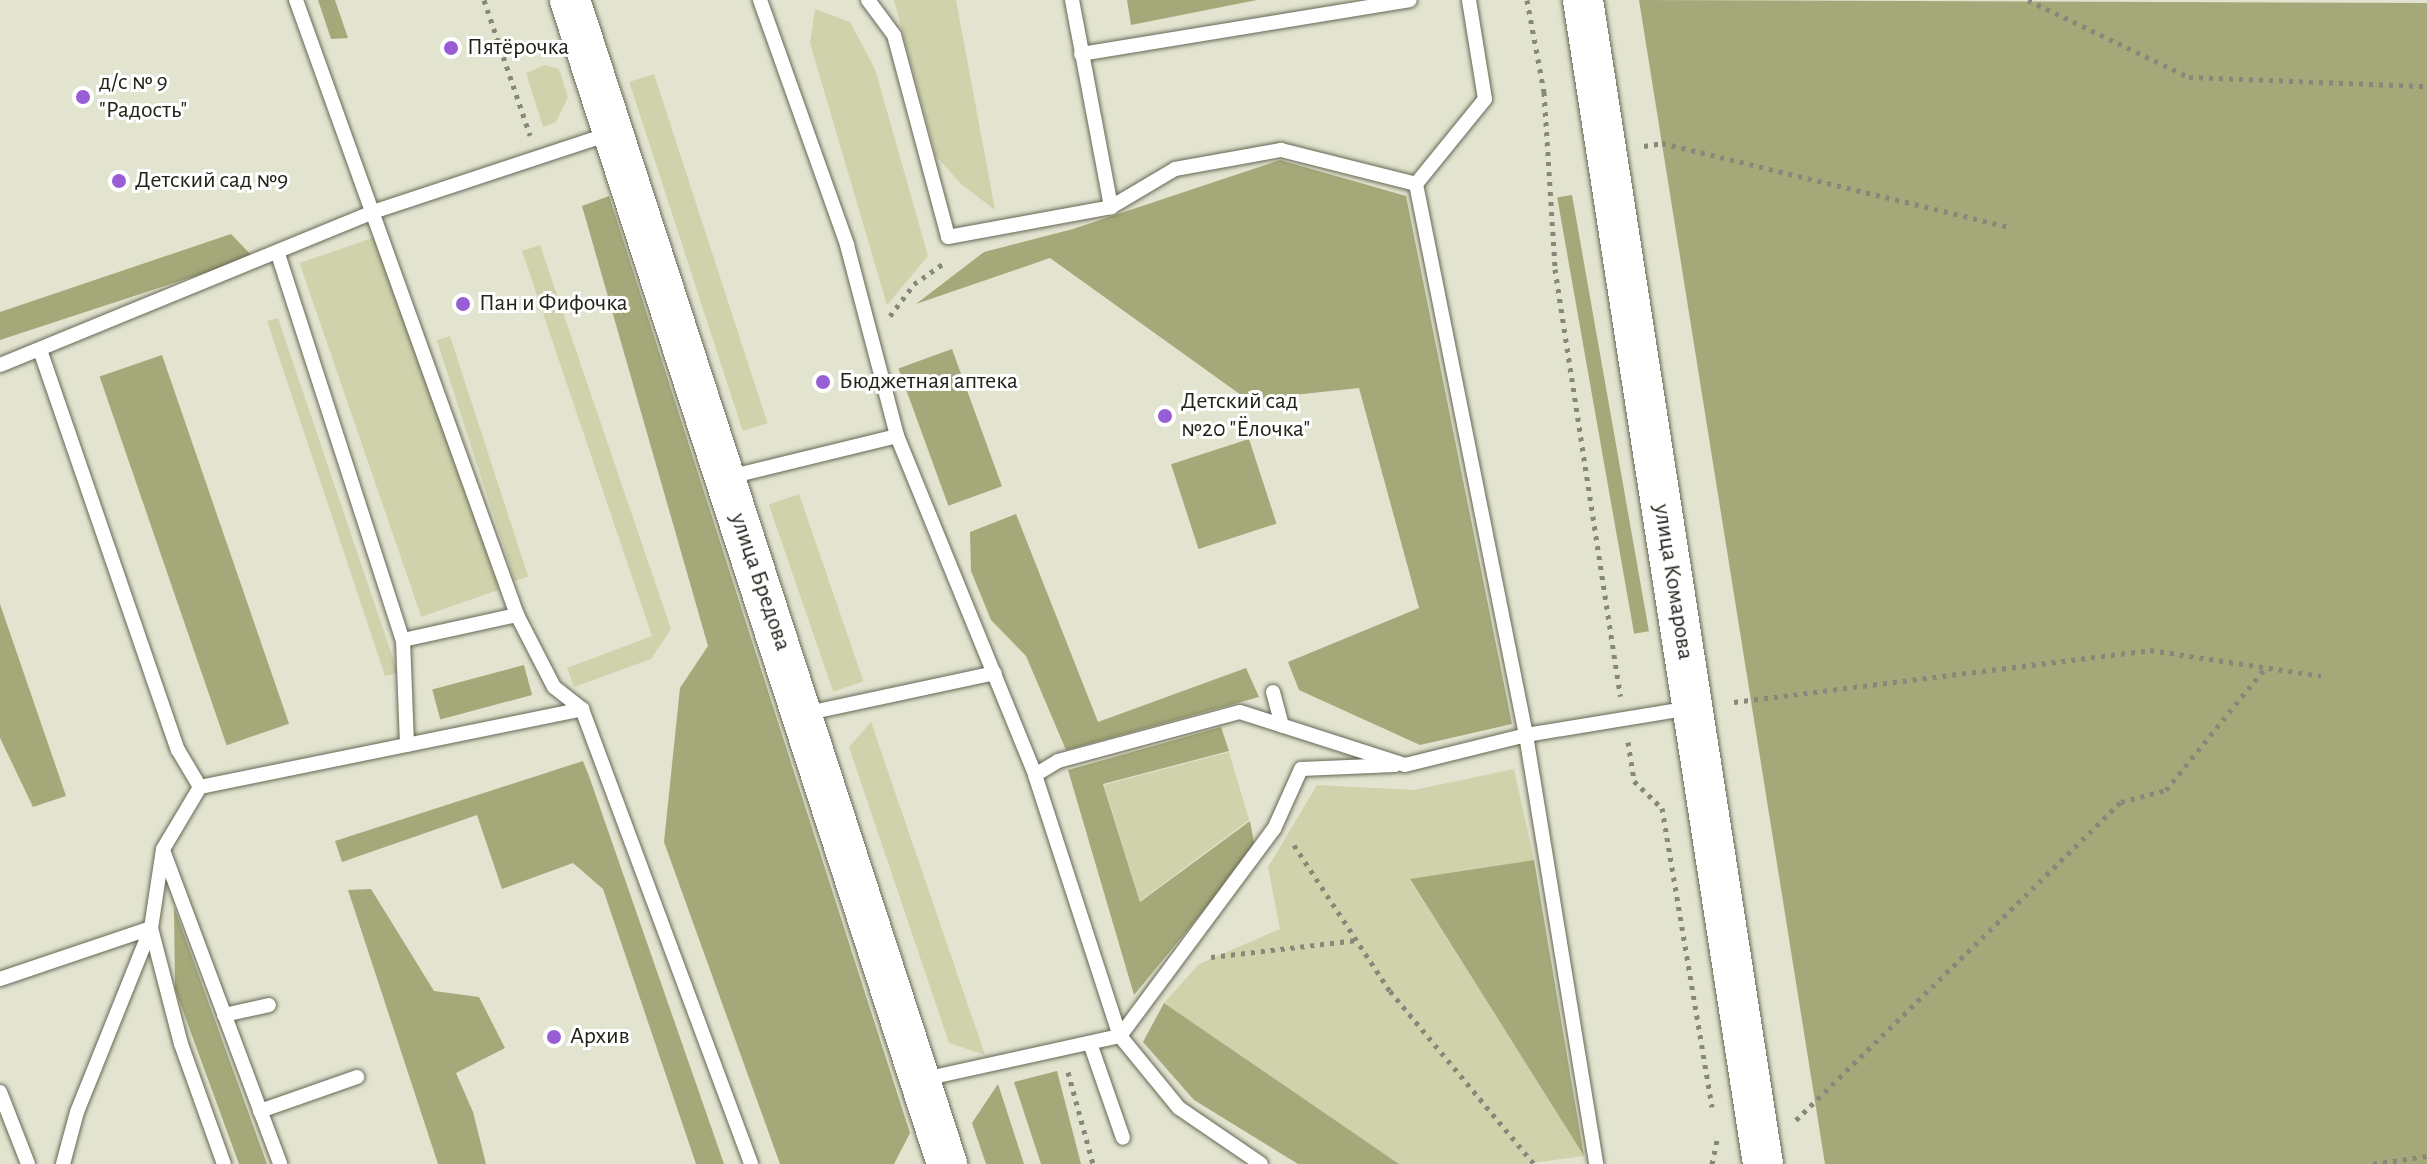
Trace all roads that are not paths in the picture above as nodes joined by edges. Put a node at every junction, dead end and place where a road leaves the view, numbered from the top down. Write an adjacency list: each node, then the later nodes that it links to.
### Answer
1 (296, 0): 13 (lane)
2 (570, 0): 10 (main road, улица Бредова)
3 (760, 0): 17 (lane)
4 (868, 0): 12 (lane)
5 (1072, 0): 9 (lane)
6 (1410, 0): 9 (lane)
7 (1469, 0): 11 (lane)
8 (1583, 0): 23 (main road, улица Комарова)
9 (1081, 54): 12 (lane)
10 (613, 132): 13 (lane); 18 (main road, улица Бредова)
11 (1416, 184): 12 (lane); 27 (lane)
12 (1111, 207)
13 (373, 212): 14 (lane); 19 (lane)
14 (278, 254): 15 (lane); 20 (lane)
15 (40, 350): 16 (lane); 31 (lane)
16 (0, 365)
17 (897, 436): 18 (lane); 21 (lane)
18 (725, 478): 25 (main road, улица Бредова)
19 (517, 615): 20 (lane); 24 (lane)
20 (403, 640): 28 (lane)
21 (995, 673): 25 (lane); 30 (lane)
22 (1273, 692): 26 (lane)
23 (1693, 707): 27 (lane); 52 (main road, улица Комарова)
24 (582, 709): 28 (lane); 48 (lane)
25 (804, 714): 40 (main road, улица Бредова)
26 (1282, 726): 29 (lane); 30 (lane)
27 (1526, 735): 29 (lane); 51 (lane)
28 (407, 745): 31 (lane)
29 (1405, 765): 37 (lane)
30 (1035, 775): 37 (lane)
31 (200, 787): 32 (lane)
32 (163, 849): 33 (lane); 36 (lane)
33 (151, 928): 34 (lane); 45 (lane); 46 (lane)
34 (0, 979)
35 (269, 1005): 36 (lane)
36 (224, 1015): 42 (lane)
37 (1120, 1036): 38 (lane); 50 (lane)
38 (1091, 1046): 40 (lane); 43 (lane)
39 (357, 1077): 42 (lane)
40 (919, 1080): 49 (main road, улица Бредова)
41 (0, 1092): 44 (lane)
42 (260, 1111): 47 (lane)
43 (1123, 1138)
44 (28, 1164)
45 (63, 1164)
46 (224, 1164)
47 (280, 1164)
48 (751, 1164)
49 (947, 1164)
50 (1261, 1164)
51 (1596, 1164)
52 (1763, 1164)

